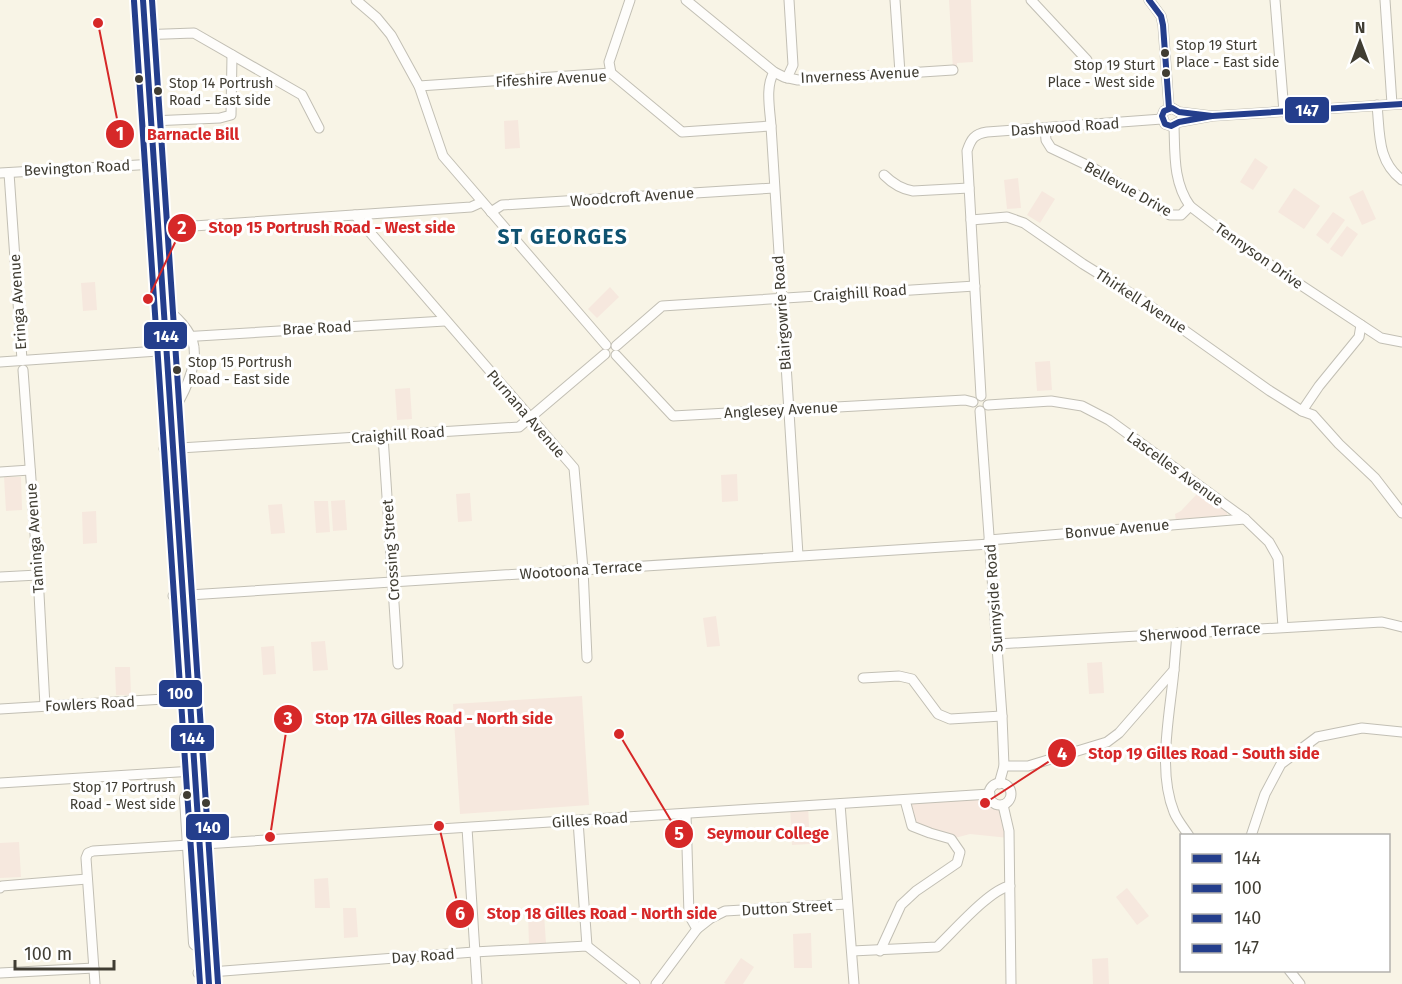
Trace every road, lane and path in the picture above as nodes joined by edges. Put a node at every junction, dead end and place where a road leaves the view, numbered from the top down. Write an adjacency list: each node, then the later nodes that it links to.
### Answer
1 (135, 0): 12 (highway)
2 (143, 0): 12 (highway)
3 (356, 0): 20 (street, Anglesey Avenue)
4 (630, 0): 17 (street)
5 (686, 0): 16 (street, Inverness Avenue)
6 (789, 0): 19 (street)
7 (895, 0): 18 (street)
8 (1032, 0): 14 (street)
9 (1275, 0): 24 (street)
10 (1385, 0): 21 (street)
11 (1151, 1): 23 (street)
12 (141, 35): 13 (street); 27 (highway); 32 (highway)
13 (232, 55): 27 (street); 30 (street)
14 (1087, 60)
15 (952, 70): 18 (street, Inverness Avenue)
16 (774, 72): 19 (street, Inverness Avenue); 29 (street, Blairgowrie Road)
17 (610, 73): 20 (street, Fifeshire Avenue); 29 (street, Fifeshire Avenue)
18 (900, 73): 19 (street, Inverness Avenue)
19 (787, 78)
20 (419, 86): 38 (street, Anglesey Avenue)
21 (1397, 104): 22 (street)
22 (1377, 105): 24 (street); 35 (street)
23 (1174, 110): 25 (street); 26 (street); 28 (street)
24 (1284, 111): 25 (street)
25 (1212, 116): 28 (street)
26 (1162, 119): 28 (street); 31 (street, Dashwood Road)
27 (151, 121): 32 (highway)
28 (1176, 124): 39 (street, Tennyson Drive)
29 (771, 126): 36 (street, Blairgowrie Road)
30 (320, 128)
31 (1045, 128): 37 (street, Dashwood Road); 39 (street, Bellevue Drive)
32 (150, 164): 33 (street, Bevington Road); 43 (highway)
33 (5, 173): 57 (street, Eringa Avenue)
34 (884, 175): 37 (street)
35 (1402, 180)
36 (774, 188): 40 (street, Woodcroft Avenue); 45 (street, Blairgowrie Road)
37 (969, 188): 42 (street)
38 (482, 202): 40 (street, Anglesey Avenue); 41 (street)
39 (1190, 206): 48 (street, Tennyson Drive)
40 (491, 212): 54 (street, Anglesey Avenue)
41 (355, 215): 43 (street); 47 (street, Purnana Avenue)
42 (971, 220): 44 (street); 61 (street, Thirkell Avenue)
43 (154, 228): 46 (highway); 55 (highway)
44 (975, 286): 45 (street, Craighill Road); 58 (street)
45 (781, 298): 54 (street, Craighill Road); 60 (street, Blairgowrie Road)
46 (162, 307): 50 (street); 51 (highway)
47 (445, 321): 50 (street, Brae Road); 63 (street, Purnana Avenue)
48 (1361, 325): 49 (street, Tennyson Drive); 53 (street)
49 (1374, 334): 52 (street, Tennyson Drive); 53 (street)
50 (190, 336): 51 (street, Brae Road); 62 (street)
51 (165, 338): 62 (highway)
52 (1402, 342)
53 (1349, 348): 61 (street)
54 (611, 350): 60 (street, Anglesey Avenue); 63 (street, Craighill Road)
55 (158, 351): 57 (street); 65 (highway)
56 (0, 362): 57 (street)
57 (22, 365): 66 (street, Taminga Avenue)
58 (977, 399): 59 (street); 60 (street, Anglesey Avenue)
59 (984, 408): 69 (street, Lascelles Avenue); 70 (street, Sunnyside Road)
60 (789, 410): 71 (street, Blairgowrie Road)
61 (1302, 411): 68 (street, Thirkell Avenue)
62 (170, 414): 65 (highway)
63 (530, 419): 64 (street, Craighill Road); 72 (street, Purnana Avenue)
64 (383, 436): 65 (street, Craighill Road); 75 (street, Crossing Street)
65 (168, 449): 76 (highway)
66 (30, 470): 67 (street); 73 (street, Taminga Avenue)
67 (0, 472)
68 (1402, 513)
69 (1245, 519): 70 (street, Bonvue Avenue); 77 (street, Lascelles Avenue)
70 (989, 542): 71 (street, Wootoona Terrace); 80 (street, Sunnyside Road)
71 (798, 555): 72 (street, Wootoona Terrace)
72 (583, 569): 75 (street, Wootoona Terrace); 81 (street, Purnana Avenue)
73 (38, 575): 74 (street); 88 (street, Taminga Avenue)
74 (0, 577)
75 (393, 582): 76 (street, Wootoona Terrace); 82 (street, Crossing Street)
76 (177, 596): 86 (highway); 93 (highway)
77 (1283, 627): 78 (street, Sherwood Terrace); 79 (street, Sherwood Terrace)
78 (1402, 627)
79 (1178, 633): 80 (street, Sherwood Terrace); 83 (street)
80 (997, 644): 90 (street, Sunnyside Road)
81 (587, 658)
82 (398, 664)
83 (1174, 670): 85 (street); 87 (street)
84 (863, 678): 90 (street)
85 (1152, 696): 87 (street); 92 (street)
86 (181, 698): 88 (street, Fowlers Road); 93 (highway)
87 (1171, 703): 105 (street)
88 (45, 706): 89 (street, Fowlers Road)
89 (0, 709)
90 (1002, 716): 92 (street, Sunnyside Road)
91 (1402, 732): 106 (street)
92 (1004, 766): 95 (street, Sunnyside Road)
93 (190, 771): 94 (street); 107 (highway)
94 (0, 783)
95 (999, 784): 97 (street); 100 (street)
96 (975, 795): 97 (street, Gilles Road); 98 (street, Gilles Road); 102 (street)
97 (990, 795): 100 (street)
98 (906, 800): 99 (street, Gilles Road); 115 (street)
99 (840, 804): 101 (street, Gilles Road); 111 (street)
100 (1003, 805): 102 (street)
101 (686, 814): 103 (street, Gilles Road); 112 (street)
102 (1007, 818): 109 (street)
103 (578, 821): 104 (street, Gilles Road); 113 (street)
104 (467, 828): 107 (street, Gilles Road); 116 (street)
105 (1188, 834)
106 (1252, 834)
107 (195, 845): 108 (street, Gilles Road); 120 (highway)
108 (87, 879): 110 (street); 117 (street, Gilles Road)
109 (1010, 886): 115 (street); 126 (street)
110 (0, 888)
111 (847, 904): 112 (street, Dutton Street); 114 (street)
112 (697, 929): 124 (street, Dutton Street)
113 (587, 946): 116 (street, Day Road); 123 (street)
114 (852, 951): 115 (street); 125 (street)
115 (880, 951)
116 (474, 952): 120 (street, Day Road); 122 (street)
117 (94, 968): 119 (street); 121 (street, Gilles Road)
118 (1291, 972): 127 (street)
119 (0, 973)
120 (204, 978)
121 (95, 984)
122 (477, 984)
123 (635, 984)
124 (656, 984)
125 (854, 984)
126 (1011, 984)
127 (1300, 984)

